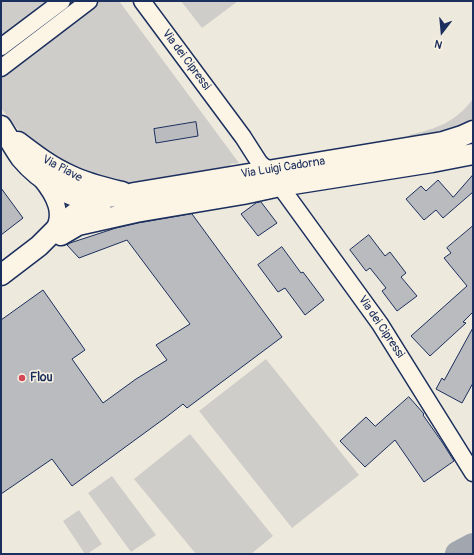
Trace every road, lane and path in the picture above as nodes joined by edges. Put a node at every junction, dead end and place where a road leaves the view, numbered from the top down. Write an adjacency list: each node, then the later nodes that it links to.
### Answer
1 (62, 1): 4 (street)
2 (89, 1): 5 (street)
3 (142, 1): 10 (street, Via dei Cipressi)
4 (1, 47)
5 (1, 68)
6 (1, 126): 9 (street, Via Piave); 11 (street, Via Piave)
7 (473, 131): 10 (street, Via Luigi Cadorna)
8 (473, 154): 10 (street, Via Luigi Cadorna)
9 (36, 174): 12 (street, Via Piave); 13 (street, Via Piave)
10 (278, 178): 11 (street, Via Luigi Cadorna); 15 (street, Via dei Cipressi)
11 (135, 202): 12 (street, Via Luigi Cadorna); 13 (street, Via Luigi Cadorna)
12 (93, 203): 13 (street, Via Luigi Cadorna)
13 (45, 240): 14 (street, Via Luigi Cadorna)
14 (1, 275)
15 (473, 473)

